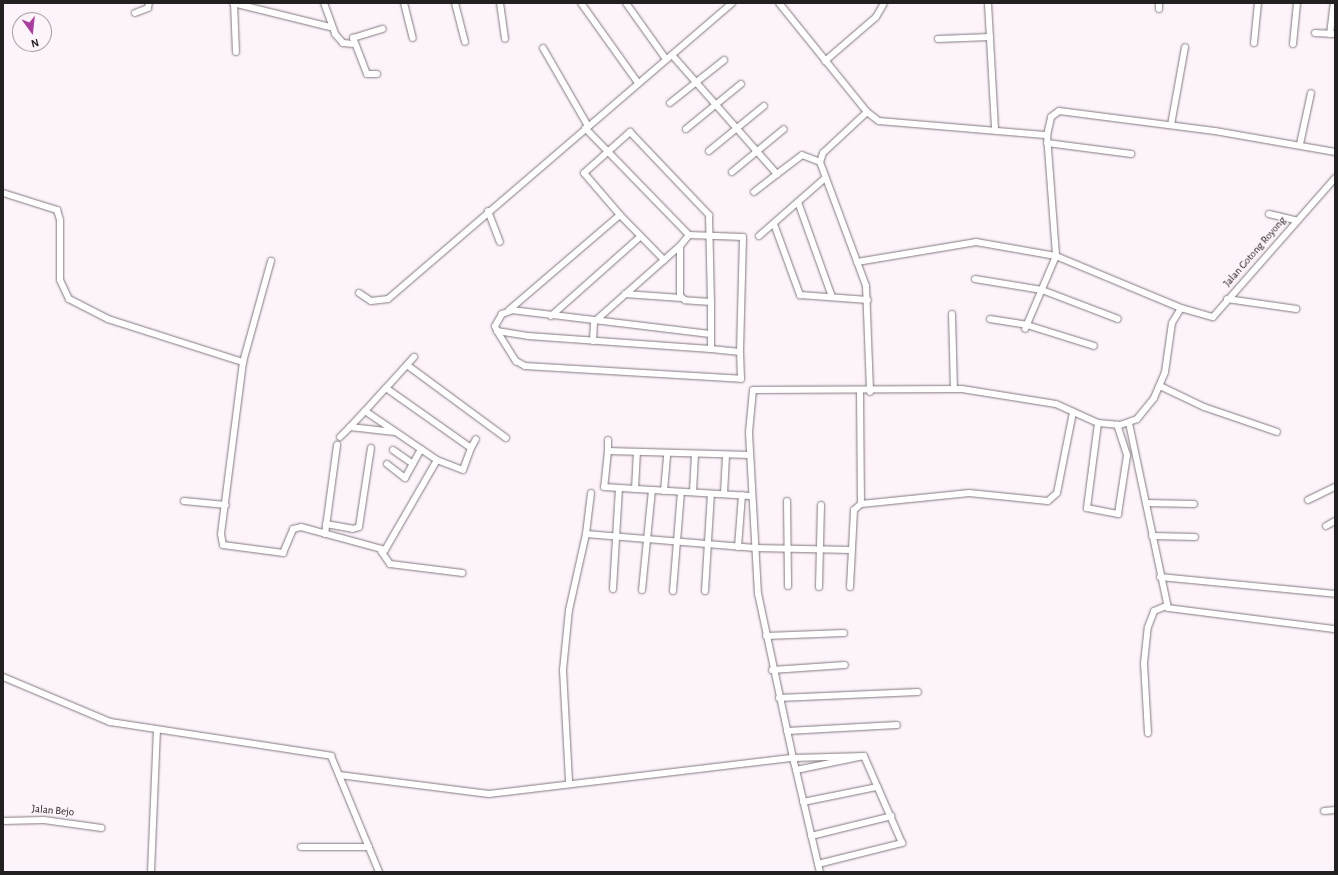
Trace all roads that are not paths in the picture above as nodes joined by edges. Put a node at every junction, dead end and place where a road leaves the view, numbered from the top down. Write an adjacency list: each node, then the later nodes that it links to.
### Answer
1 (149, 3): 16 (street)
2 (234, 3): 17 (street); 31 (street)
3 (324, 3): 17 (street)
4 (404, 3): 22 (street)
5 (455, 3): 25 (street)
6 (500, 3): 23 (street)
7 (580, 3): 38 (street)
8 (626, 3): 33 (street)
9 (732, 3): 32 (street)
10 (779, 3): 35 (street)
11 (884, 3): 35 (street)
12 (988, 3): 21 (street)
13 (1258, 3): 26 (street)
14 (1297, 3): 28 (street)
15 (1334, 3): 20 (street)
16 (135, 13)
17 (330, 27): 27 (street)
18 (383, 29): 27 (street)
19 (1315, 33): 20 (street)
20 (1332, 34)
21 (990, 37): 24 (street); 49 (street)
22 (413, 38)
23 (505, 39)
24 (938, 39)
25 (465, 42)
26 (1254, 43)
27 (354, 44): 36 (street)
28 (1293, 44)
29 (1185, 47): 45 (street)
30 (543, 48): 46 (street)
31 (236, 52)
32 (672, 54): 33 (street); 37 (street)
33 (666, 59): 38 (street)
34 (724, 60): 37 (street)
35 (825, 61): 44 (street)
36 (377, 74)
37 (696, 82): 41 (street); 42 (street)
38 (638, 83): 46 (street)
39 (741, 84): 42 (street)
40 (1311, 93): 53 (street)
41 (670, 103)
42 (716, 105): 47 (street); 48 (street)
43 (764, 106): 47 (street)
44 (867, 112): 49 (street); 59 (street)
45 (1171, 125): 51 (street); 53 (street)
46 (586, 127): 55 (street); 67 (street)
47 (737, 128): 54 (street); 56 (street)
48 (686, 129)
49 (995, 129): 51 (street)
50 (784, 130): 56 (street)
51 (1048, 134): 52 (street)
52 (1047, 143): 58 (street); 78 (street)
53 (1300, 144): 57 (street)
54 (709, 151)
55 (606, 152): 69 (street); 72 (street); 73 (street)
56 (758, 152): 60 (street); 61 (street)
57 (1335, 152)
58 (1131, 154)
59 (820, 162): 61 (street); 62 (street)
60 (732, 172)
61 (777, 174): 64 (street)
62 (825, 178): 66 (street); 81 (street)
63 (1335, 178): 70 (street, Jalan Gotong Royong)
64 (754, 192)
65 (3, 193): 107 (street)
66 (798, 202): 71 (street); 86 (street)
67 (488, 211): 76 (street); 84 (street)
68 (1269, 214): 70 (street)
69 (620, 215): 74 (street); 93 (street)
70 (1296, 220): 88 (street, Jalan Gotong Royong)
71 (774, 224): 75 (street); 86 (street)
72 (689, 235): 73 (street); 77 (street)
73 (709, 235): 90 (street); 105 (street)
74 (641, 236): 79 (street); 95 (street)
75 (758, 236)
76 (500, 242)
77 (680, 246): 79 (street); 87 (street)
78 (1056, 256): 81 (street); 83 (street); 91 (street)
79 (664, 260): 85 (street)
80 (271, 261): 107 (street)
81 (857, 262): 89 (street)
82 (975, 279): 83 (street)
83 (1042, 290): 97 (street); 99 (street)
84 (359, 294)
85 (625, 294): 87 (street); 98 (street)
86 (832, 297): 89 (street)
87 (681, 298): 90 (street)
88 (1227, 299): 91 (street, Jalan Gotong Royong); 92 (street)
89 (868, 300): 113 (street)
90 (711, 302): 101 (street)
91 (1181, 308): 109 (street)
92 (1296, 309)
93 (509, 310): 95 (street); 100 (street)
94 (952, 314): 111 (street)
95 (551, 316): 98 (street)
96 (990, 319): 99 (street)
97 (1118, 319)
98 (594, 322): 101 (street); 102 (street)
99 (1026, 327): 103 (street)
100 (497, 331): 102 (street); 105 (street)
101 (710, 334): 104 (street)
102 (593, 341): 104 (street)
103 (1094, 346)
104 (711, 349): 105 (street)
105 (740, 352)
106 (414, 358): 108 (street)
107 (243, 362): 158 (street)
108 (407, 365): 110 (street); 123 (street)
109 (1160, 386): 117 (street); 120 (street)
110 (386, 388): 114 (street); 128 (street)
111 (954, 389): 113 (street); 115 (street)
112 (860, 391): 113 (street); 136 (street); 156 (street)
113 (870, 392)
114 (365, 411): 119 (street); 121 (street)
115 (1073, 412): 116 (street); 156 (street)
116 (1098, 423): 118 (street); 118 (street)
117 (1129, 423): 118 (street); 155 (street)
118 (1117, 425)
119 (350, 427): 121 (street); 122 (street)
120 (1277, 432)
121 (396, 433): 129 (street)
122 (340, 437)
123 (506, 438)
124 (476, 439): 128 (street)
125 (608, 440): 131 (street)
126 (337, 445): 161 (street)
127 (371, 448): 161 (street)
128 (471, 448): 137 (street)
129 (421, 449): 137 (street); 139 (street)
130 (393, 450): 139 (street)
131 (608, 451): 132 (street); 141 (street)
132 (637, 453): 133 (street); 142 (street)
133 (667, 454): 134 (street); 144 (street)
134 (695, 455): 135 (street); 146 (street)
135 (726, 455): 136 (street); 149 (street)
136 (750, 455): 151 (street)
137 (437, 460): 176 (street)
138 (387, 464): 139 (street)
139 (413, 464)
140 (1335, 487): 152 (street)
141 (619, 488): 142 (street); 165 (street)
142 (635, 489): 143 (street)
143 (652, 490): 144 (street); 168 (street)
144 (664, 491): 145 (street)
145 (681, 492): 146 (street); 169 (street)
146 (693, 492): 148 (street)
147 (591, 493): 164 (street)
148 (711, 494): 149 (street); 170 (street)
149 (724, 494): 150 (street)
150 (742, 496): 151 (street); 171 (street)
151 (752, 496): 173 (street)
152 (1308, 500)
153 (184, 501): 158 (street)
154 (787, 502): 172 (street)
155 (1146, 503): 157 (street); 166 (street)
156 (861, 504): 175 (street)
157 (1194, 504)
158 (226, 505): 163 (street)
159 (821, 505): 174 (street)
160 (1335, 521): 162 (street)
161 (326, 524): 163 (street)
162 (1326, 526)
163 (325, 534): 176 (street)
164 (586, 534): 165 (street); 204 (street)
165 (618, 536): 168 (street); 182 (street)
166 (1152, 536): 167 (street); 178 (street)
167 (1195, 537)
168 (647, 540): 169 (street); 183 (street)
169 (676, 543): 170 (street); 184 (street)
170 (709, 545): 171 (street); 185 (street)
171 (738, 547): 173 (street)
172 (787, 547): 173 (street); 174 (street); 179 (street)
173 (755, 548): 190 (street)
174 (820, 548): 175 (street); 180 (street)
175 (851, 550): 181 (street)
176 (381, 551): 177 (street)
177 (462, 573)
178 (1160, 577): 186 (street); 187 (street)
179 (788, 586)
180 (819, 587)
181 (850, 587)
182 (613, 589)
183 (642, 590)
184 (673, 591)
185 (705, 591)
186 (1335, 594)
187 (1166, 606): 188 (street); 199 (street)
188 (1335, 629)
189 (844, 633): 190 (street)
190 (766, 636): 192 (street)
191 (845, 665): 192 (street)
192 (772, 670): 195 (street)
193 (3, 677): 197 (street)
194 (918, 692): 195 (street)
195 (779, 698): 198 (street)
196 (896, 724): 198 (street)
197 (157, 731): 203 (street); 216 (street)
198 (787, 731): 201 (street)
199 (1148, 733)
200 (864, 756): 201 (street); 202 (street); 205 (street)
201 (793, 758): 202 (street); 204 (street)
202 (796, 770): 206 (street)
203 (340, 774): 204 (street); 214 (street)
204 (569, 782)
205 (877, 786): 206 (street); 209 (street)
206 (804, 802): 212 (street)
207 (1335, 810): 208 (street)
208 (1324, 811)
209 (892, 816): 212 (street); 215 (street)
210 (3, 821): 211 (street, Jalan Bejo)
211 (101, 828)
212 (812, 836): 215 (street)
213 (301, 847): 214 (street)
214 (369, 847): 217 (street)
215 (818, 864): 218 (street)
216 (151, 872)
217 (379, 872)
218 (820, 872)

